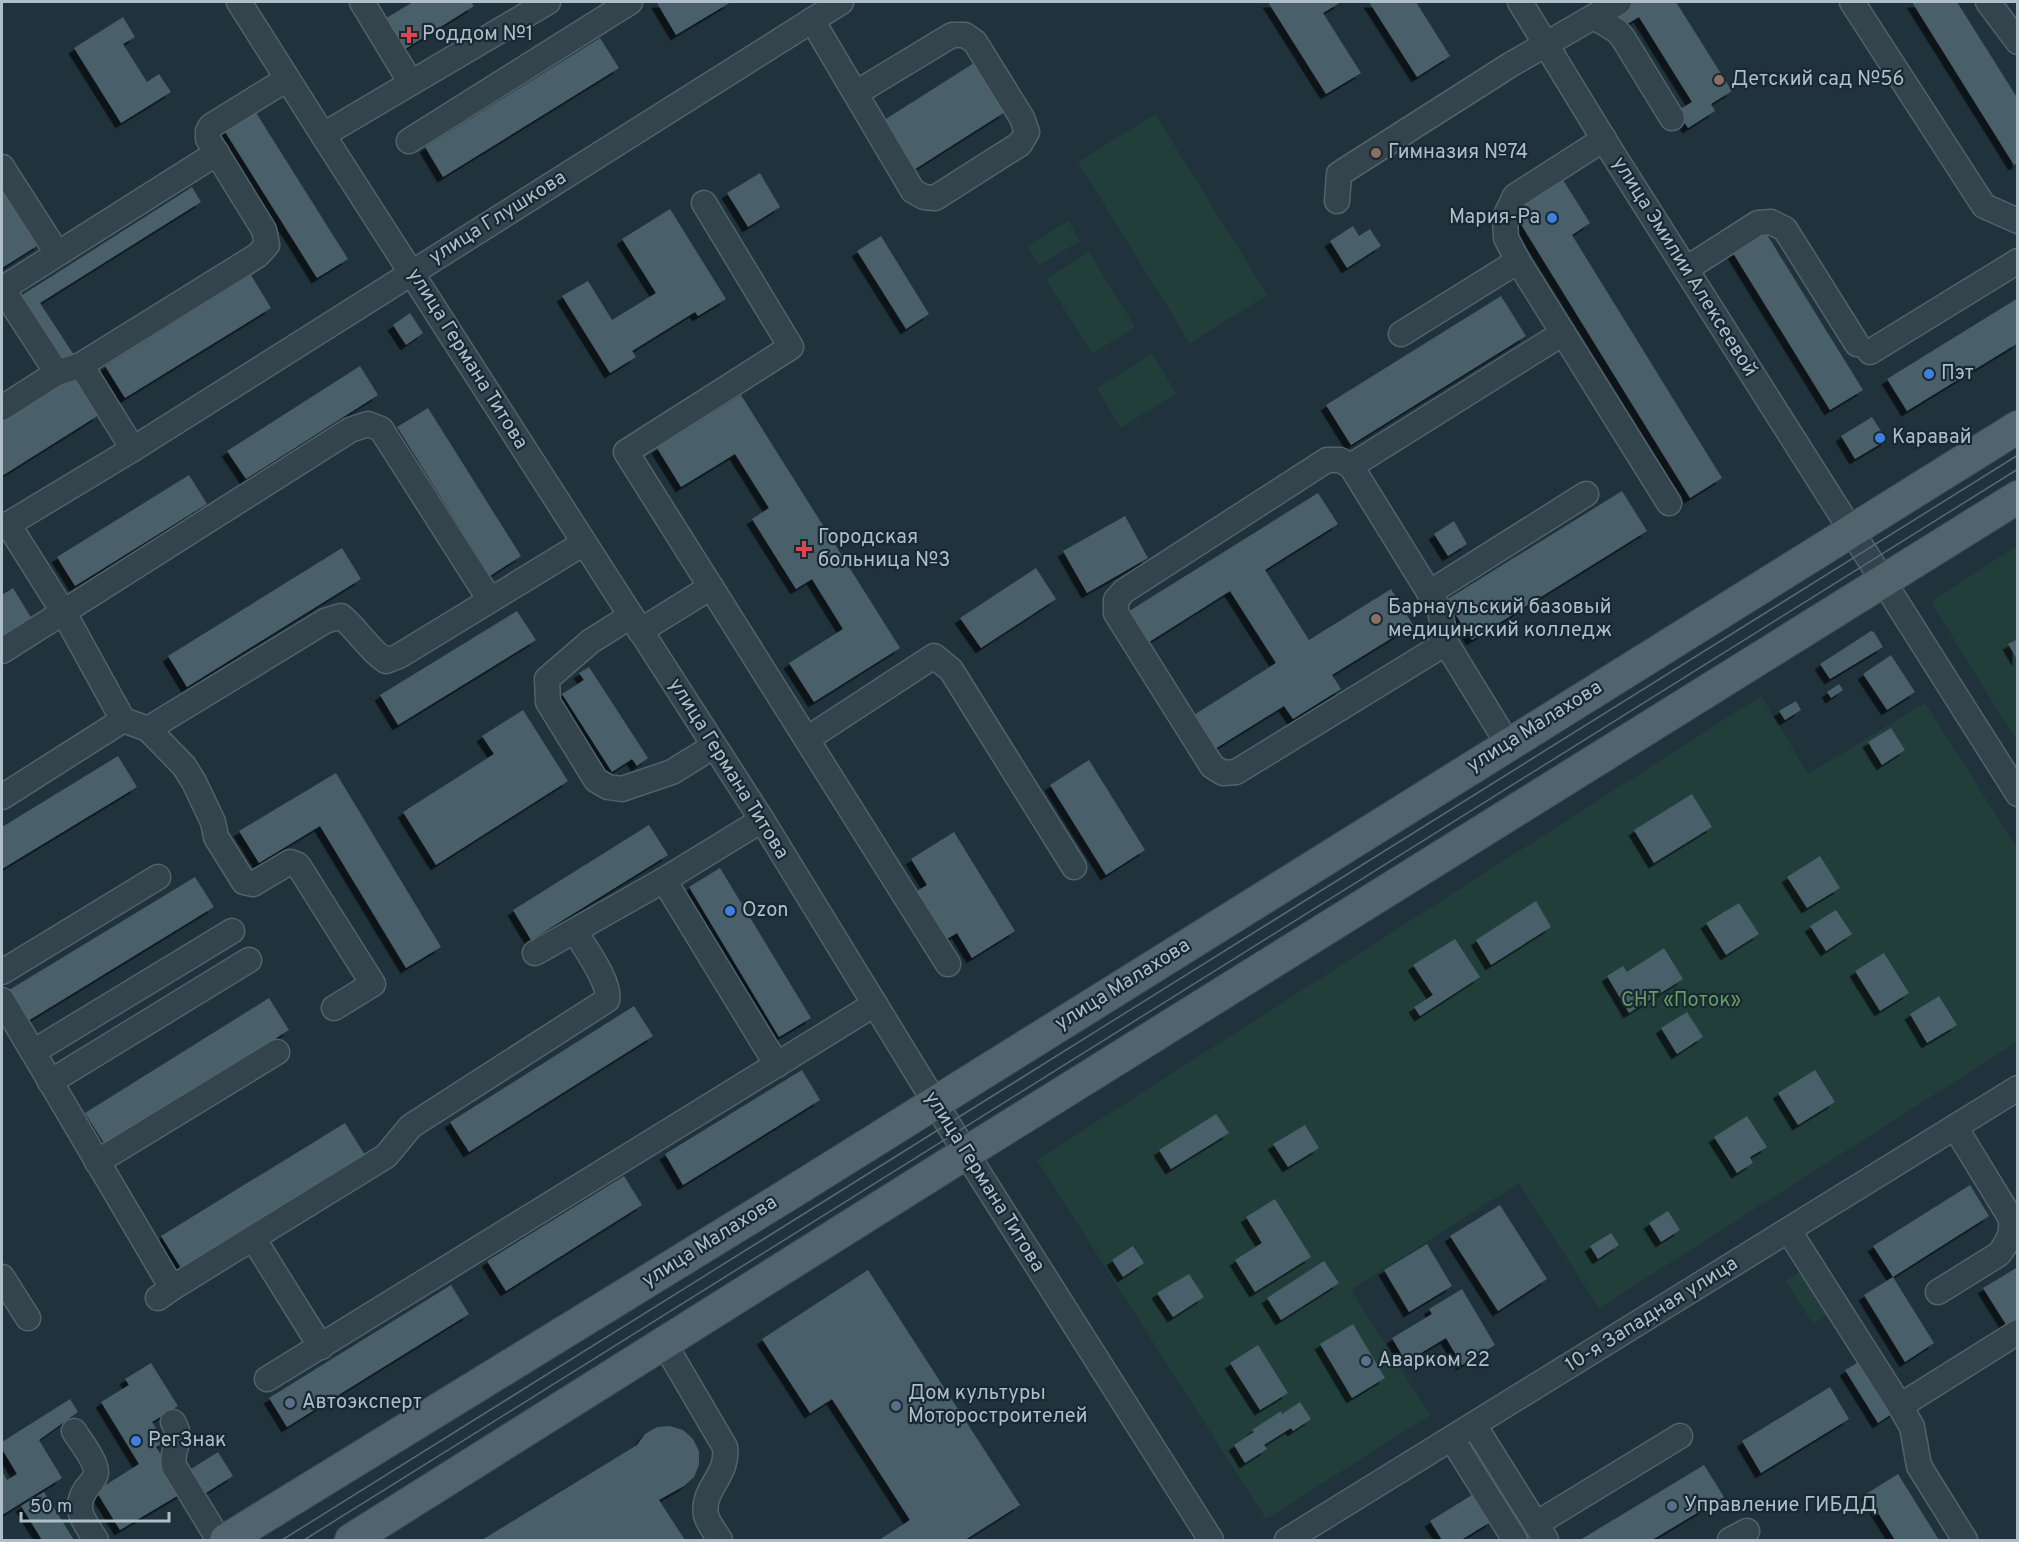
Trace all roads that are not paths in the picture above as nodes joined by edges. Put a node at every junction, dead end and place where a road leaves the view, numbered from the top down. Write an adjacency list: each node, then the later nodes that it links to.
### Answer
1 (239, 2): 14 (street, улица Германа Титова)
2 (362, 2): 15 (street)
3 (548, 2): 15 (street)
4 (630, 2): 20 (street)
5 (841, 2): 11 (street, улица Глушкова)
6 (1520, 2): 13 (street, улица Эмилии Алексеевой)
7 (1619, 2): 10 (street)
8 (1852, 2): 25 (street)
9 (1988, 2): 12 (street)
10 (1594, 17): 13 (street); 17 (street)
11 (812, 20): 16 (street); 30 (street, улица Глушкова)
12 (2018, 42)
13 (1545, 43): 19 (street, улица Эмилии Алексеевой); 23 (street)
14 (287, 79): 18 (street, улица Германа Титова); 21 (street)
15 (411, 83): 18 (street)
16 (856, 93): 16 (street)
17 (1672, 118)
18 (323, 135): 30 (street, улица Германа Титова)
19 (1605, 139): 27 (street); 29 (street, улица Эмилии Алексеевой)
20 (409, 141)
21 (217, 153): 26 (street); 34 (street)
22 (2, 167): 26 (street)
23 (1337, 201)
24 (704, 203): 47 (street)
25 (2018, 221)
26 (57, 253): 31 (street)
27 (1518, 261): 32 (street); 33 (street)
28 (2018, 261): 29 (street)
29 (1686, 268): 44 (street, улица Эмилии Алексеевой)
30 (411, 272): 38 (street, улица Глушкова); 45 (street, улица Германа Титова)
31 (2, 289): 35 (street)
32 (1563, 333): 39 (street); 42 (street)
33 (1401, 334)
34 (81, 364): 35 (street); 38 (street)
35 (57, 373): 36 (street)
36 (2, 408)
37 (2018, 427): 44 (main road, улица Малахова)
38 (133, 449): 43 (street, улица Глушкова)
39 (1351, 466): 48 (street); 52 (street)
40 (1586, 494): 48 (street)
41 (2018, 497): 46 (main road)
42 (1669, 503)
43 (5, 526): 50 (street)
44 (1851, 531): 46 (street, улица Эмилии Алексеевой); 57 (main road, улица Малахова)
45 (584, 543): 49 (street); 51 (street, улица Германа Титова)
46 (1882, 581): 59 (street); 81 (main road)
47 (711, 587): 51 (street); 56 (street)
48 (1429, 593): 52 (street)
49 (490, 600): 50 (street); 55 (street)
50 (64, 613): 53 (street); 54 (street)
51 (636, 623): 58 (street, улица Германа Титова); 58 (street)
52 (1446, 643): 57 (street)
53 (2, 651)
54 (123, 720): 55 (street); 60 (street)
55 (148, 729): 73 (street)
56 (807, 739): 62 (street); 69 (street)
57 (1508, 744): 79 (main road, улица Малахова)
58 (714, 746): 61 (street, улица Германа Титова)
59 (2018, 794)
60 (2, 797)
61 (762, 820): 64 (street); 72 (street, улица Германа Титова)
62 (1074, 867)
63 (158, 877): 70 (street)
64 (664, 880): 66 (street); 76 (street)
65 (232, 931): 74 (street)
66 (575, 931): 67 (street); 84 (street)
67 (535, 953)
68 (249, 960): 77 (street)
69 (948, 964)
70 (2, 972)
71 (2, 1000): 74 (street)
72 (875, 1004): 76 (street); 79 (street, улица Германа Титова)
73 (334, 1008)
74 (33, 1052): 77 (street)
75 (277, 1052): 82 (street)
76 (777, 1065): 90 (street)
77 (50, 1082): 82 (street)
78 (2014, 1097): 80 (street, 10-я Западная улица)
79 (935, 1103): 81 (street, улица Германа Титова); 101 (main road, улица Малахова)
80 (1955, 1127): 83 (street, 10-я Западная улица); 86 (street)
81 (966, 1153): 89 (main road); 104 (street, улица Германа Титова)
82 (97, 1162): 84 (street)
83 (1789, 1231): 92 (street); 94 (street, 10-я Западная улица)
84 (253, 1238): 90 (street)
85 (2, 1277): 87 (street)
86 (1938, 1292)
87 (28, 1318)
88 (2018, 1332): 92 (street)
89 (664, 1343): 102 (main road); 103 (street)
90 (321, 1347): 91 (street)
91 (267, 1379)
92 (1900, 1406): 107 (street)
93 (173, 1422): 100 (street)
94 (1474, 1425): 97 (street, 10-я Западная улица); 98 (street)
95 (74, 1431): 99 (street)
96 (1680, 1436): 98 (street)
97 (1452, 1439): 105 (street, 10-я Западная улица); 106 (street)
98 (1541, 1532)
99 (96, 1540)
100 (219, 1540)
101 (226, 1540)
102 (352, 1540)
103 (720, 1540)
104 (1211, 1540)
105 (1287, 1540)
106 (1515, 1540)
107 (1965, 1540)

